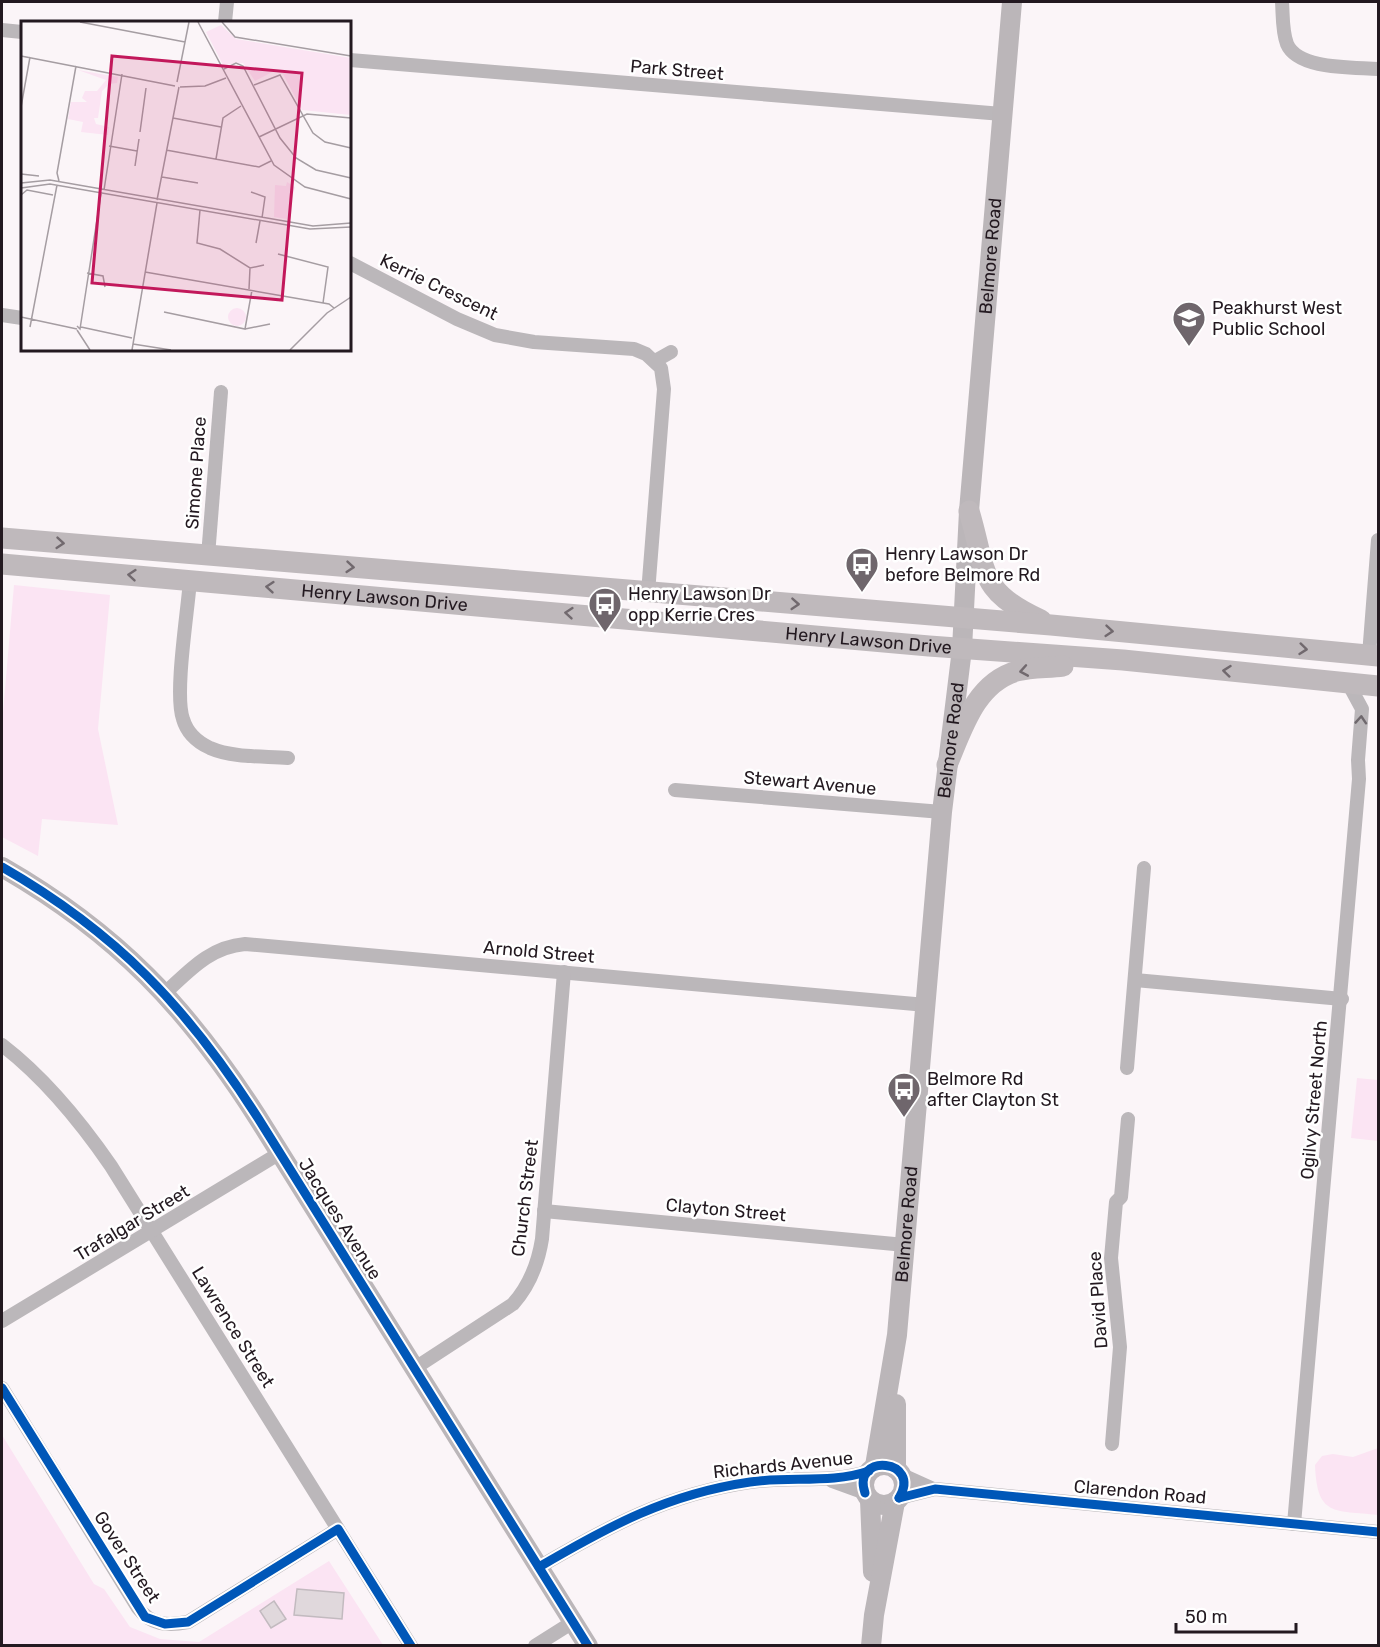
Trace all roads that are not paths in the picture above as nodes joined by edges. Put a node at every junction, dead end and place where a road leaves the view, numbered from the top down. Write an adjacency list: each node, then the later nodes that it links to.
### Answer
1 (227, 2): 4 (street)
2 (1012, 2): 9 (main road, Belmore Road)
3 (1282, 2): 8 (street)
4 (225, 21)
5 (2, 30): 6 (street)
6 (21, 32)
7 (351, 60): 9 (street, Park Street)
8 (1378, 69)
9 (1002, 114): 16 (main road, Belmore Road)
10 (351, 264): 14 (street, Kerrie Crescent)
11 (2, 315): 12 (street)
12 (21, 318)
13 (671, 352): 14 (street)
14 (655, 361): 22 (street)
15 (221, 392): 19 (street, Simone Place)
16 (969, 511): 23 (main road, Belmore Road); 24 (main road)
17 (2, 538): 19 (main road, Henry Lawson Drive, one-way to 19)
18 (1378, 540): 26 (street)
19 (208, 556): 22 (main road, Henry Lawson Drive, one-way to 22)
20 (2, 564): 21 (main road, Henry Lawson Drive, one-way to 20)
21 (190, 580): 25 (main road, Henry Lawson Drive, one-way to 21); 30 (street)
22 (648, 593): 23 (main road, Henry Lawson Drive, one-way to 23)
23 (962, 618): 24 (main road, Henry Lawson Drive); 25 (main road, Belmore Road)
24 (1051, 625): 26 (main road, Henry Lawson Drive, one-way to 26)
25 (962, 649): 27 (main road, Henry Lawson Drive); 31 (main road, Belmore Road)
26 (1374, 656)
27 (1124, 660): 28 (main road, Henry Lawson Drive, one-way to 27); 31 (main road, one-way to 31)
28 (1348, 683): 29 (main road, Henry Lawson Drive); 39 (street, Ogilvy Street North, one-way to 28)
29 (1378, 686)
30 (288, 758)
31 (947, 765): 33 (main road, Belmore Road)
32 (675, 790): 33 (street, Stewart Avenue)
33 (942, 812): 40 (main road, Belmore Road)
34 (2, 867): 38 (main road, Jacques Avenue)
35 (1144, 868): 37 (street)
36 (564, 972): 38 (street, Arnold Street); 40 (street, Arnold Street); 45 (street, Church Street)
37 (1135, 980): 39 (street); 42 (street)
38 (165, 993): 44 (main road, Jacques Avenue)
39 (1342, 999): 59 (street, Ogilvy Street North)
40 (926, 1005): 47 (main road, Belmore Road)
41 (2, 1045): 46 (street, Lawrence Street)
42 (1127, 1068)
43 (1128, 1119): 52 (street, David Place)
44 (280, 1153): 46 (street, Trafalgar Street); 50 (main road, Jacques Avenue)
45 (544, 1211): 47 (street, Clayton Street); 50 (street, Church Street)
46 (153, 1232): 48 (street, Trafalgar Street); 60 (street, Lawrence Street)
47 (905, 1245): 49 (main road, Belmore Road)
48 (2, 1321)
49 (897, 1335): 53 (main road, Belmore Road); 54 (main road, Belmore Road)
50 (415, 1368): 62 (main road, Jacques Avenue)
51 (2, 1388): 60 (street, Gover Street)
52 (1112, 1444)
53 (872, 1469): 54 (main road); 55 (street, Richards Avenue); 57 (main road)
54 (899, 1472): 56 (street, Clarendon Road); 58 (main road)
55 (827, 1479): 57 (street, Richards Avenue); 62 (street, Richards Avenue)
56 (935, 1490): 58 (street, Clarendon Road); 59 (street, Clarendon Road)
57 (867, 1496): 58 (main road); 63 (main road)
58 (897, 1500): 63 (main road)
59 (1294, 1524): 61 (street, Clarendon Road)
60 (338, 1529): 65 (street, Lawrence Street)
61 (1378, 1532)
62 (539, 1567): 64 (main road, Jacques Avenue)
63 (874, 1615): 68 (main road)
64 (573, 1622): 66 (street); 67 (main road, Jacques Avenue)
65 (411, 1646)
66 (535, 1646)
67 (588, 1646)
68 (871, 1646)

